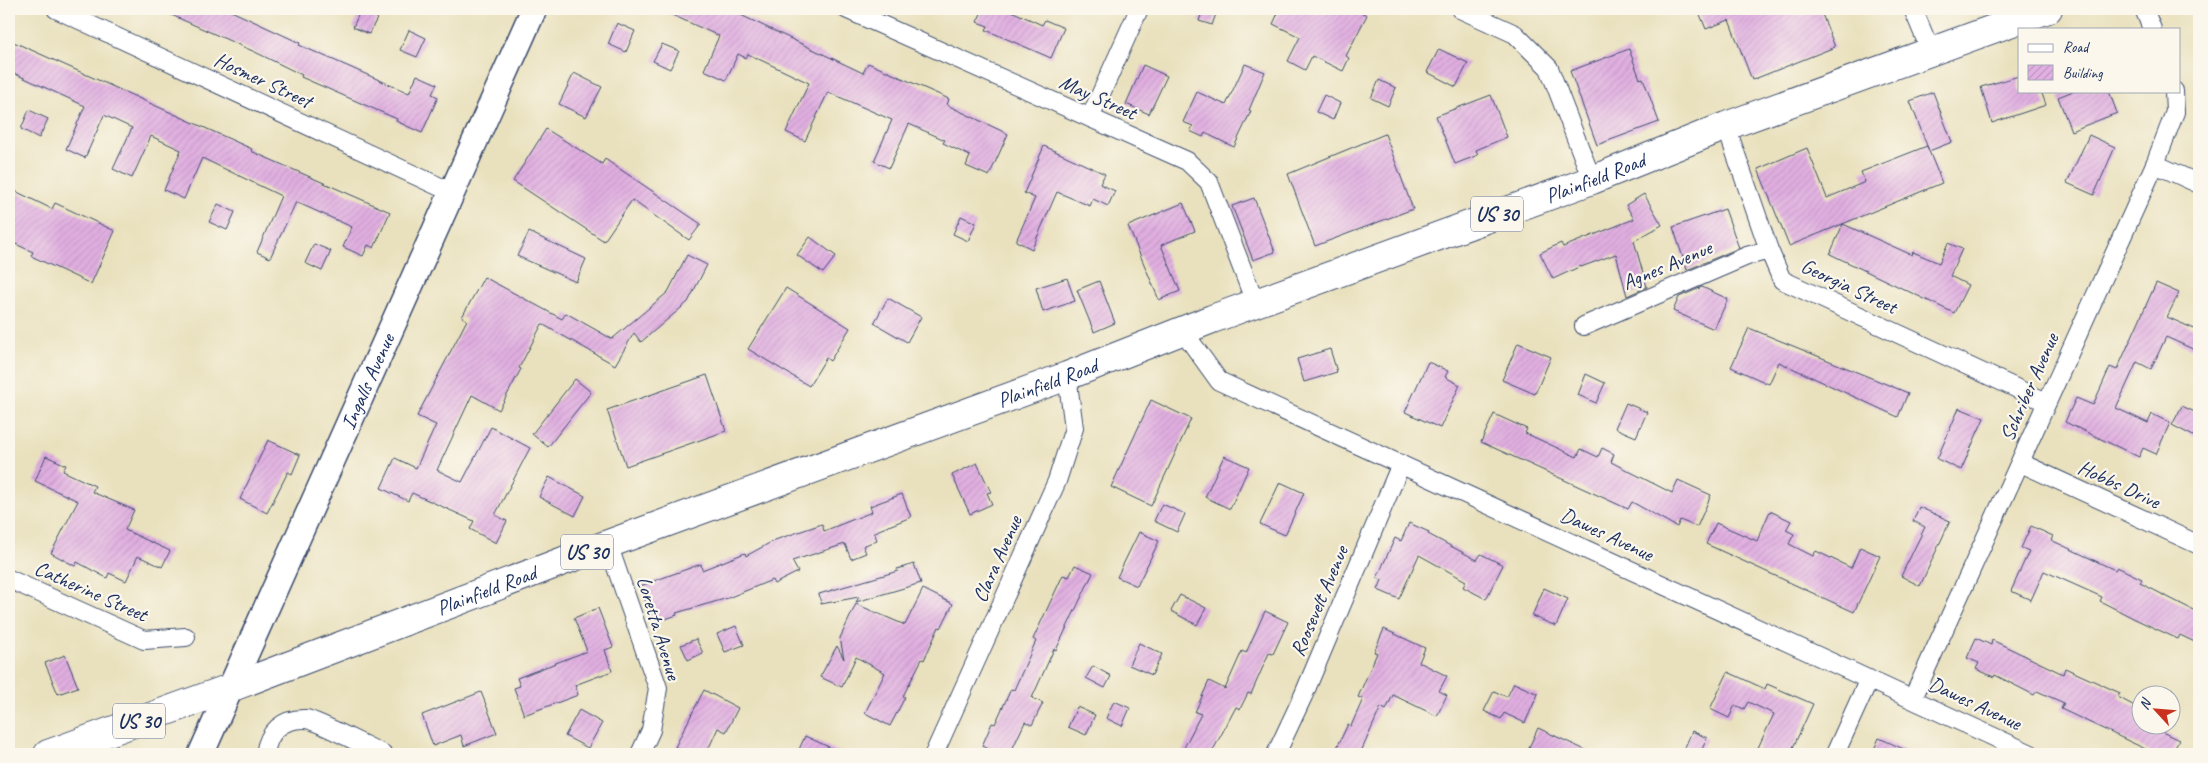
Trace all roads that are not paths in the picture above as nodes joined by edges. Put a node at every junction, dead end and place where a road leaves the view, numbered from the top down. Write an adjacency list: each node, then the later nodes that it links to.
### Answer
1 (56, 9): 17 (street, Hosmer Street)
2 (534, 9): 17 (street, Ingalls Avenue)
3 (846, 9): 12 (street, May Street)
4 (1139, 9): 12 (street)
5 (1460, 9): 15 (street)
6 (1913, 9): 10 (street)
7 (2048, 9): 10 (main road, Plainfield Road / US 30)
8 (2144, 9): 9 (street)
9 (2152, 28)
10 (1931, 52): 13 (main road, Plainfield Road / US 30)
11 (2174, 92): 14 (street, Schriber Avenue)
12 (1090, 118): 19 (street, May Street)
13 (1726, 126): 15 (main road, Plainfield Road / US 30); 18 (street, Georgia Street)
14 (2155, 164): 16 (street); 23 (street, Schriber Avenue)
15 (1592, 180): 19 (main road, Plainfield Road / US 30)
16 (2199, 184)
17 (451, 192): 31 (street, Ingalls Avenue)
18 (1769, 250): 20 (street, Agnes Avenue); 23 (street, Georgia Street)
19 (1255, 302): 21 (main road, Plainfield Road / US 30)
20 (1584, 326)
21 (1183, 331): 22 (main road, Plainfield Road / US 30); 25 (street, Dawes Avenue)
22 (1067, 376): 26 (main road, Plainfield Road / US 30); 38 (street, Clara Avenue)
23 (2046, 402): 24 (street, Schriber Avenue)
24 (2020, 463): 27 (street, Hobbs Drive); 32 (street, Schriber Avenue)
25 (1401, 464): 30 (street, Dawes Avenue); 39 (street, Roosevelt Avenue)
26 (608, 544): 31 (main road, Plainfield Road / US 30); 37 (street, Loretta Avenue)
27 (2199, 545)
28 (9, 579): 29 (street, Catherine Street)
29 (186, 637)
30 (1869, 679): 32 (street, Dawes Avenue); 40 (street)
31 (230, 688): 33 (main road, Plainfield Road / US 30); 34 (street, Ingalls Avenue)
32 (1913, 698): 41 (street, Dawes Avenue)
33 (48, 754)
34 (201, 754)
35 (265, 754): 36 (street)
36 (383, 754)
37 (640, 754)
38 (934, 754)
39 (1276, 754)
40 (1835, 754)
41 (2031, 754)

